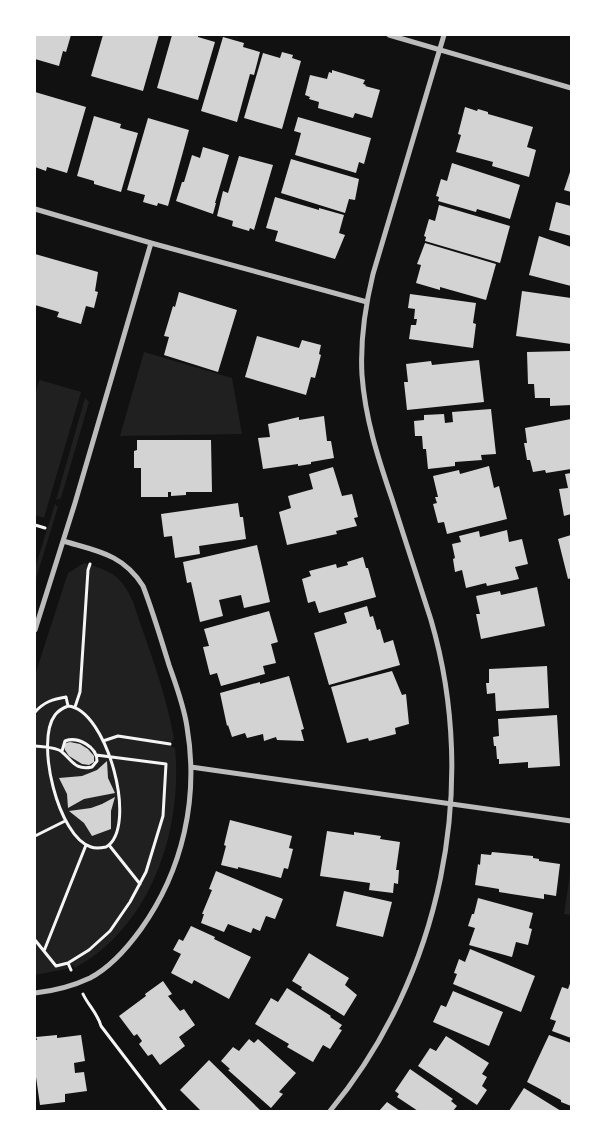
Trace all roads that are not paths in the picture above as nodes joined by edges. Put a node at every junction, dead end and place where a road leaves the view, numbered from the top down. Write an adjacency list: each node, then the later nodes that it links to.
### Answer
1 (389, 35): 3 (street)
2 (444, 35): 3 (street)
3 (440, 50): 4 (street); 7 (street)
4 (571, 88)
5 (35, 209): 6 (street)
6 (151, 243): 7 (street); 8 (street)
7 (367, 302): 11 (street)
8 (63, 541): 9 (street); 10 (street)
9 (35, 630)
10 (191, 767): 11 (street); 13 (street)
11 (450, 804): 12 (street); 14 (street)
12 (571, 821)
13 (35, 993)
14 (330, 1111)

